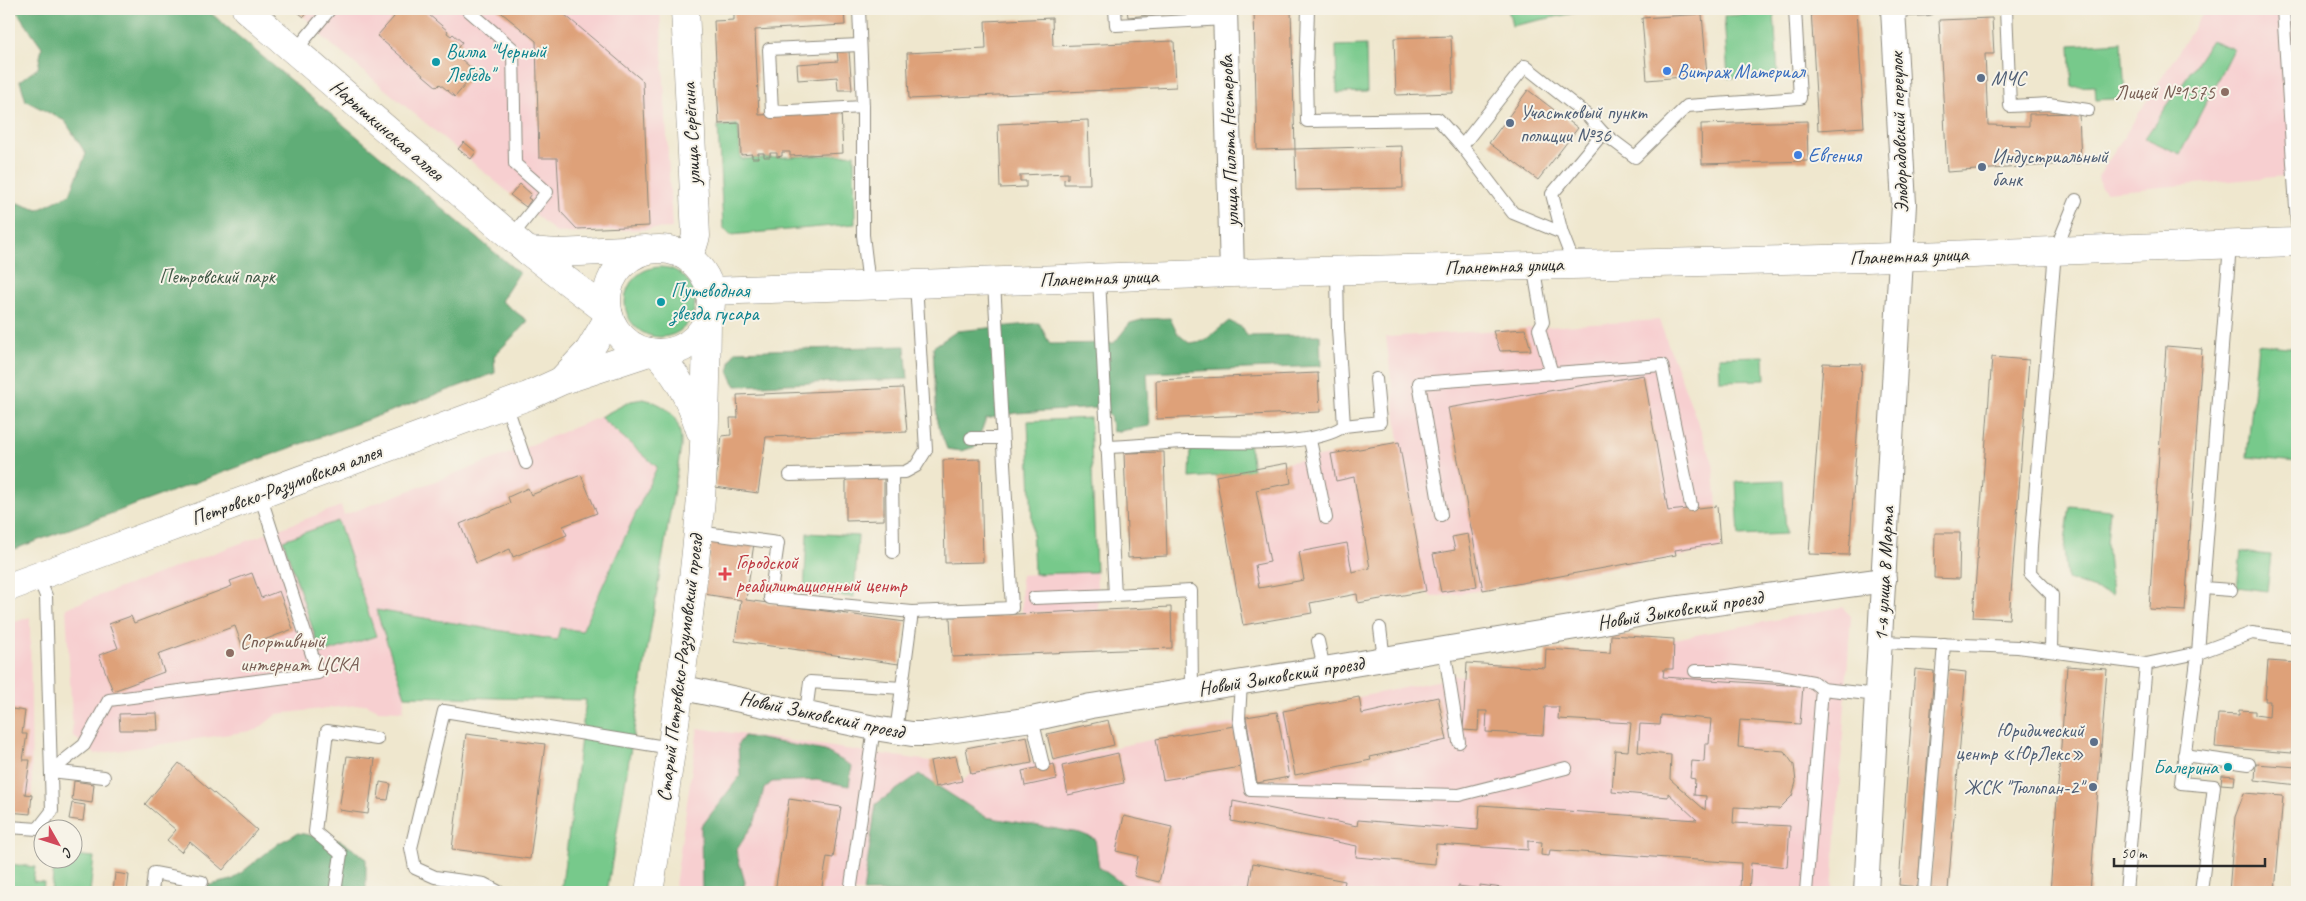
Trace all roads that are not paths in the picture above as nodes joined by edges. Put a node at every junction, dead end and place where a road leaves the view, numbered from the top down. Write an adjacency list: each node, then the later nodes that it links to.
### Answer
1 (246, 9): 15 (street, Нарышкинская аллея)
2 (330, 9): 15 (lane)
3 (467, 9): 25 (lane)
4 (685, 9): 29 (street, улица Серёгина)
5 (859, 9): 14 (lane)
6 (1115, 9): 13 (lane)
7 (1308, 9): 19 (lane)
8 (1795, 9): 18 (lane)
9 (1928, 9): 12 (lane)
10 (2006, 9): 17 (lane)
11 (2283, 9): 20 (lane)
12 (1893, 10): 30 (street, Эльдорадовский переулок)
13 (1225, 14): 34 (street, улица Пилота Нестерова)
14 (860, 45): 16 (lane); 16 (lane)
15 (295, 51): 25 (street, Нарышкинская аллея)
16 (863, 107): 38 (lane)
17 (2088, 110)
18 (1602, 133): 19 (lane); 23 (lane)
19 (1462, 146): 23 (lane)
20 (2294, 147): 22 (lane)
21 (2076, 200): 28 (lane)
22 (2297, 223)
23 (1562, 233): 31 (lane)
24 (2297, 242): 26 (street, Планетная улица)
25 (519, 244): 27 (street); 40 (street, Нарышкинская аллея)
26 (2230, 245): 28 (street, Планетная улица); 65 (lane)
27 (650, 249): 29 (street); 40 (street)
28 (2055, 251): 30 (street, Планетная улица); 76 (lane)
29 (682, 254): 39 (street)
30 (1901, 256): 31 (street, Планетная улица); 63 (street, 1-я улица 8 Марта)
31 (1574, 264): 32 (street, Планетная улица)
32 (1532, 265): 33 (street, Планетная улица); 43 (lane)
33 (1337, 271): 34 (street, Планетная улица); 47 (lane)
34 (1232, 273): 35 (street, Планетная улица)
35 (1099, 278): 36 (street, Планетная улица); 52 (lane)
36 (994, 282): 37 (street, Планетная улица); 49 (lane)
37 (916, 283): 38 (street, Планетная улица); 54 (lane)
38 (869, 284): 39 (street, Планетная улица)
39 (710, 292): 41 (street)
40 (608, 314): 42 (street); 45 (street, Петровско-Разумовская аллея)
41 (707, 320): 42 (street); 51 (street, Старый Петровско-Разумовский проезд)
42 (653, 353): 45 (street, Петровско-Разумовская аллея); 51 (street, Старый Петровско-Разумовский проезд)
43 (1552, 374): 57 (lane); 58 (lane)
44 (1376, 379): 47 (lane)
45 (561, 381): 46 (street, Петровско-Разумовская аллея)
46 (506, 404): 53 (lane); 56 (street, Петровско-Разумовская аллея)
47 (1344, 426): 50 (lane)
48 (972, 438): 49 (lane)
49 (1002, 438): 69 (lane)
50 (1310, 440): 52 (lane); 59 (lane)
51 (704, 443): 60 (street, Старый Петровско-Разумовский проезд)
52 (1106, 448): 67 (lane)
53 (526, 463)
54 (892, 473): 55 (lane); 61 (lane)
55 (790, 475)
56 (260, 495): 62 (street, Петровско-Разумовская аллея); 98 (lane)
57 (1691, 505)
58 (1441, 515)
59 (1326, 518)
60 (698, 532): 69 (lane); 83 (street, Старый Петровско-Разумовский проезд)
61 (893, 552)
62 (38, 576): 64 (street, Петровско-Разумовская аллея); 98 (lane)
63 (1884, 580): 73 (street, 1-я улица 8 Марта); 75 (street, Новый Зыковский проезд)
64 (9, 587)
65 (2202, 588): 66 (lane); 77 (lane)
66 (2231, 590)
67 (1115, 596): 68 (lane); 86 (lane)
68 (1034, 598)
69 (912, 612): 84 (lane)
70 (1380, 628): 78 (lane)
71 (2297, 639): 77 (lane)
72 (1318, 641): 80 (lane)
73 (1880, 642): 74 (lane); 87 (street, 1-я улица 8 Марта)
74 (1944, 644): 76 (lane); 109 (lane)
75 (1444, 648): 78 (street, Новый Зыковский проезд); 92 (lane)
76 (2051, 650): 79 (lane)
77 (2198, 653): 79 (lane); 94 (lane)
78 (1384, 659): 80 (street, Новый Зыковский проезд)
79 (2146, 664): 110 (lane)
80 (1324, 669): 82 (street, Новый Зыковский проезд)
81 (1696, 672): 85 (lane)
82 (1241, 682): 86 (street, Новый Зыковский проезд); 97 (lane)
83 (679, 687): 88 (street, Новый Зыковский проезд); 93 (street, Старый Петровско-Разумовский проезд)
84 (902, 688): 88 (lane); 90 (lane)
85 (1822, 689): 87 (lane); 107 (lane)
86 (1192, 690): 89 (street, Новый Зыковский проезд)
87 (1878, 695): 108 (street, 1-я улица 8 Марта)
88 (806, 712): 90 (street, Новый Зыковский проезд)
89 (1032, 719): 90 (street, Новый Зыковский проезд); 96 (lane)
90 (885, 730): 106 (lane)
91 (377, 739): 103 (lane)
92 (1459, 742)
93 (671, 748): 104 (lane); 105 (street, Старый Петровско-Разумовский проезд)
94 (2184, 756): 95 (lane); 111 (lane)
95 (2249, 764)
96 (1043, 765)
97 (1566, 768)
98 (51, 771): 99 (lane); 100 (lane)
99 (104, 777)
100 (9, 827)
101 (202, 882): 102 (lane)
102 (152, 892)
103 (335, 892)
104 (500, 892)
105 (649, 892)
106 (850, 892)
107 (1806, 892)
108 (1866, 892)
109 (1924, 892)
110 (2126, 892)
111 (2201, 892)

